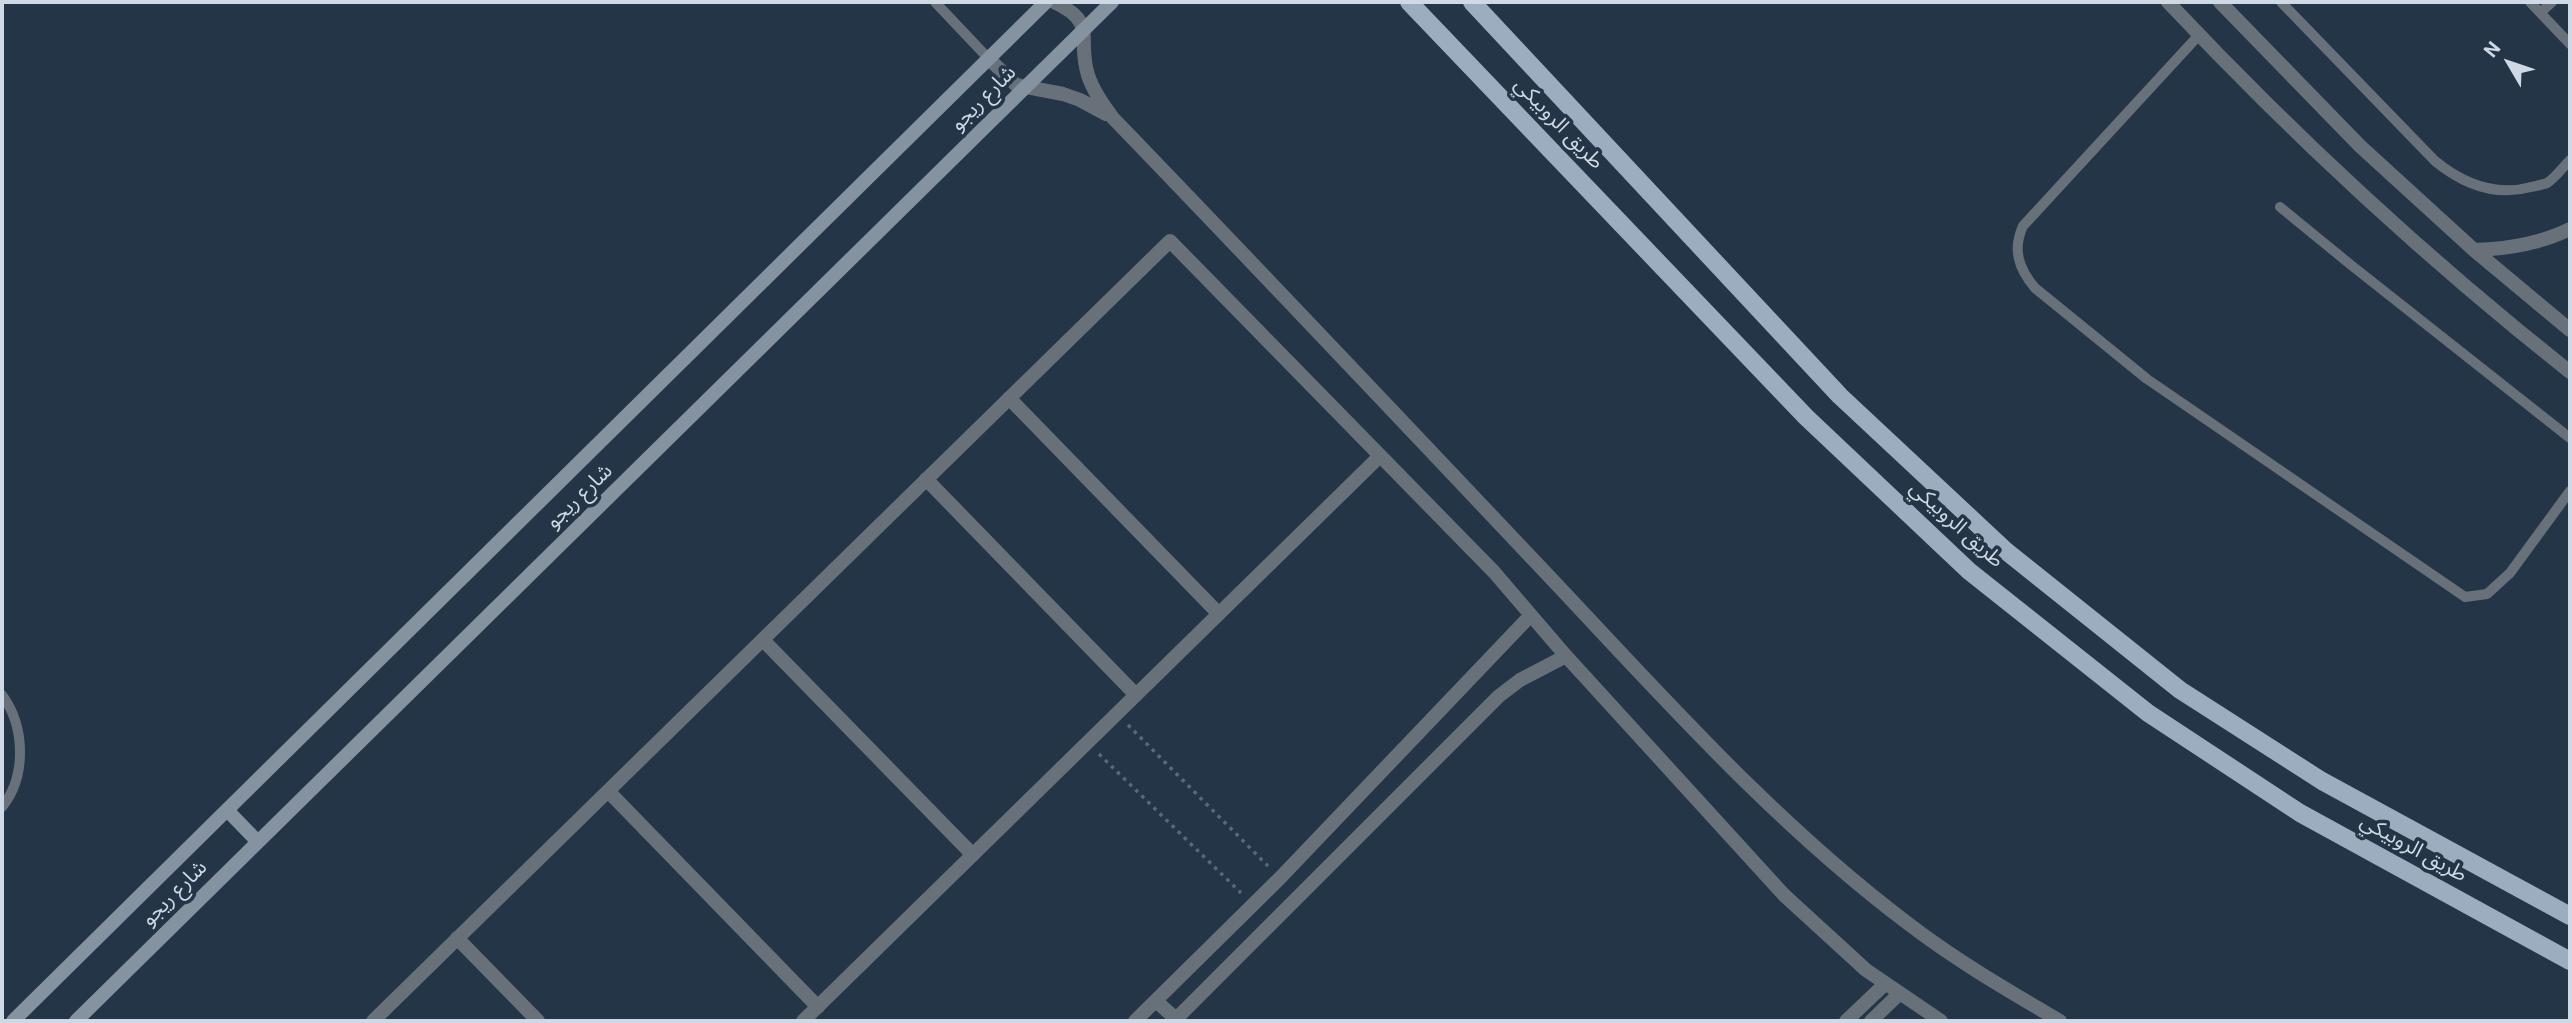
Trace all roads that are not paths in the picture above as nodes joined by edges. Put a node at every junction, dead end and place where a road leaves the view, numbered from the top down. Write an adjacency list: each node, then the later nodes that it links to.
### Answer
1 (935, 2): 16 (lane)
2 (1046, 2): 16 (main road, شارع ريجو)
3 (1054, 2): 13 (street)
4 (1112, 2): 13 (main road, شارع ريجو)
5 (1409, 2): 43 (main road, طريق الروبيكي)
6 (1472, 2): 41 (main road, طريق الروبيكي)
7 (2168, 2): 14 (street)
8 (2220, 2): 22 (street)
9 (2281, 2): 19 (lane)
10 (2530, 2): 12 (lane)
11 (2552, 2): 12 (lane)
12 (2541, 12): 15 (lane)
13 (1085, 29): 17 (main road, شارع ريجو); 18 (street)
14 (2199, 35): 24 (street); 29 (lane)
15 (2570, 44)
16 (988, 58): 17 (street); 38 (main road, شارع ريجو)
17 (1025, 89): 18 (street); 39 (main road, شارع ريجو)
18 (1114, 118): 58 (street)
19 (2570, 160)
20 (2280, 207): 26 (lane)
21 (2570, 229): 22 (street)
22 (2474, 250): 23 (street)
23 (2570, 330)
24 (2570, 372)
25 (1009, 398): 27 (street); 28 (street); 30 (street)
26 (2570, 438)
27 (1380, 456): 30 (street); 31 (street)
28 (926, 480): 32 (street); 35 (street)
29 (2570, 491)
30 (1219, 614): 35 (street)
31 (1531, 615): 33 (street); 46 (street)
32 (763, 640): 36 (street); 40 (street)
33 (1566, 656): 44 (street); 48 (street)
34 (2, 695): 37 (lane)
35 (1136, 695): 40 (street)
36 (608, 791): 42 (street); 47 (street)
37 (2, 807)
38 (227, 810): 39 (main road); 49 (main road, شارع ريجو)
39 (258, 842): 50 (main road, شارع ريجو)
40 (973, 855): 47 (street)
41 (2570, 916)
42 (457, 938): 51 (street); 52 (street)
43 (2570, 961)
44 (1885, 984): 45 (street); 55 (street)
45 (1899, 995): 56 (street); 57 (street)
46 (1156, 1001): 48 (street); 54 (street)
47 (818, 1007): 53 (street)
48 (1175, 1020)
49 (13, 1021)
50 (76, 1021)
51 (373, 1021)
52 (538, 1021)
53 (803, 1021)
54 (1135, 1021)
55 (1846, 1021)
56 (1871, 1021)
57 (1941, 1021)
58 (2060, 1021)

